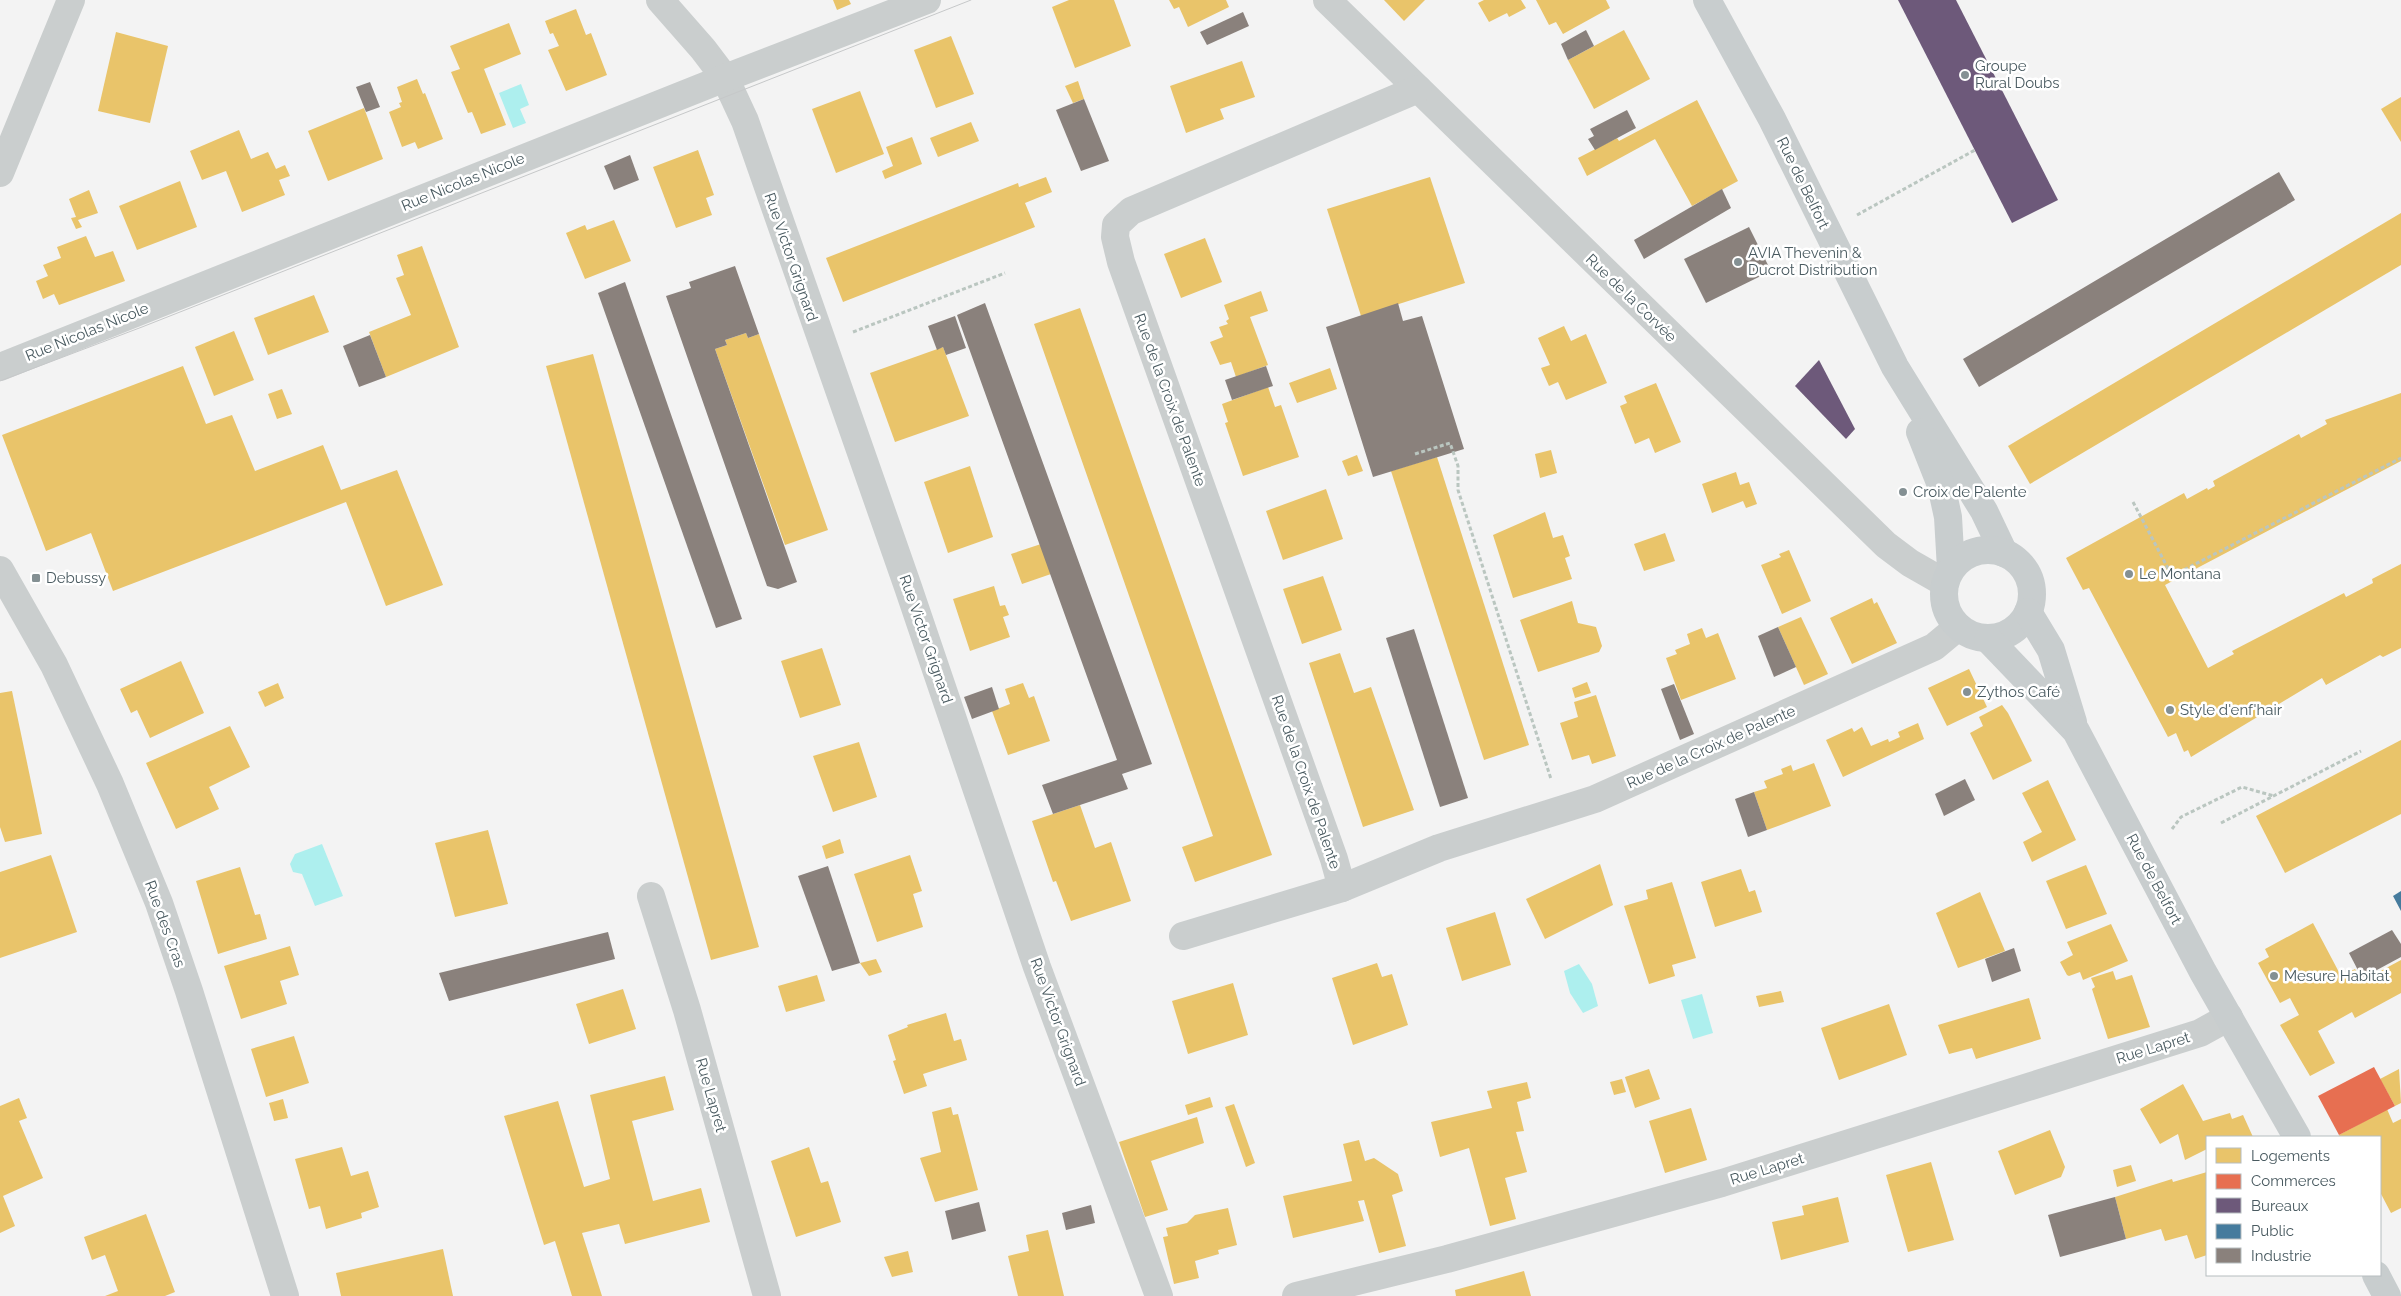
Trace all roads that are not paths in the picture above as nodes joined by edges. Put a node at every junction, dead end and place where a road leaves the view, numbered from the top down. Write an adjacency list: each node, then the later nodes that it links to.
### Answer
1 (70, 0): 8 (street)
2 (660, 0): 6 (street, Rue Victor Grignard)
3 (928, 0): 6 (street, Rue Nicolas Nicole)
4 (1327, 0): 7 (street, Rue de la Corvée)
5 (1708, 0): 10 (main road, Rue de Belfort)
6 (725, 78): 9 (street, Rue Nicolas Nicole); 25 (street, Rue Victor Grignard)
7 (1418, 89): 13 (street, Rue de la Corvée); 18 (street, Rue de la Croix de Palente)
8 (0, 173)
9 (0, 367)
10 (1896, 367): 11 (main road, Rue de Belfort); 13 (main road, Rue de Belfort)
11 (2004, 553): 13 (main road); 14 (main road)
12 (0, 570): 23 (street, Rue des Cras)
13 (1948, 576): 15 (main road)
14 (2028, 612): 16 (main road); 17 (main road)
15 (1958, 627): 16 (main road); 18 (street, Rue de la Croix de Palente)
16 (1988, 639): 17 (main road, Rue de Belfort)
17 (2076, 731): 21 (main road, Rue de Belfort)
18 (1342, 888): 20 (street, Rue de la Croix de Palente)
19 (651, 896): 24 (street, Rue Lapret)
20 (1183, 936)
21 (2229, 1017): 22 (main road, Rue de Belfort); 26 (street, Rue Lapret)
22 (2296, 1136)
23 (285, 1296)
24 (767, 1296)
25 (1159, 1296)
26 (1296, 1296)

